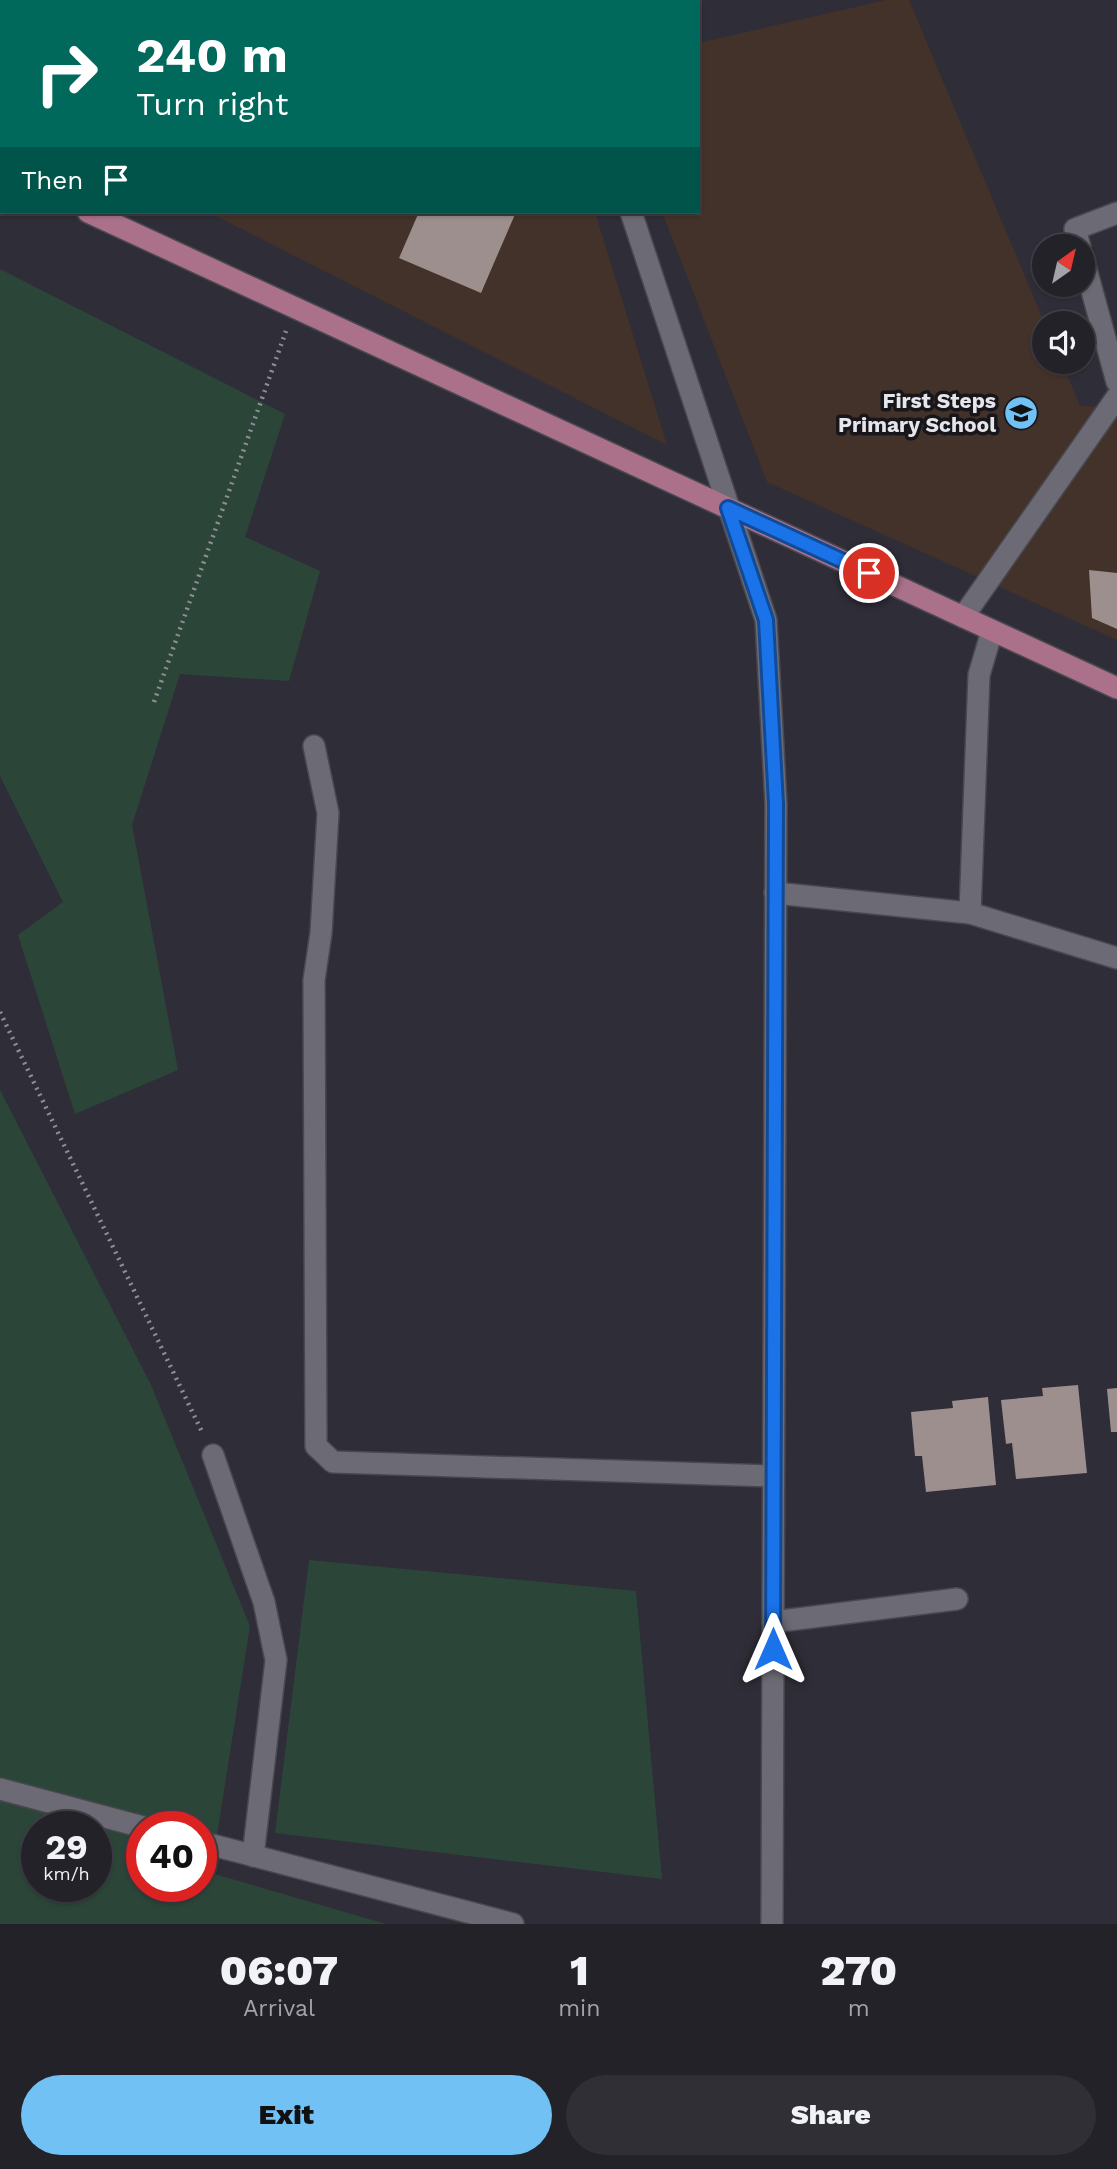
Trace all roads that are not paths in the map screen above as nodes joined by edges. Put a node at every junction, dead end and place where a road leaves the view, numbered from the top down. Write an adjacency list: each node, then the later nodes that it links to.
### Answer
1 (1117, 213): 4 (street)
2 (93, 214): 8 (main road)
3 (632, 214): 8 (street)
4 (1076, 234)
5 (1094, 298): 6 (street)
6 (1117, 382)
7 (1117, 397): 9 (street)
8 (728, 508): 9 (main road); 13 (street)
9 (963, 617): 10 (main road)
10 (992, 631): 11 (main road); 14 (street)
11 (1117, 688)
12 (314, 746): 17 (street)
13 (775, 893): 14 (street); 17 (street)
14 (970, 913): 15 (street)
15 (1117, 958)
16 (213, 1455): 23 (street)
17 (773, 1476): 19 (street)
18 (957, 1599): 19 (street)
19 (773, 1622): 25 (street)
20 (0, 1789): 21 (street)
21 (126, 1822)
22 (217, 1846): 23 (street)
23 (253, 1856): 24 (street)
24 (513, 1924)
25 (772, 1924)

